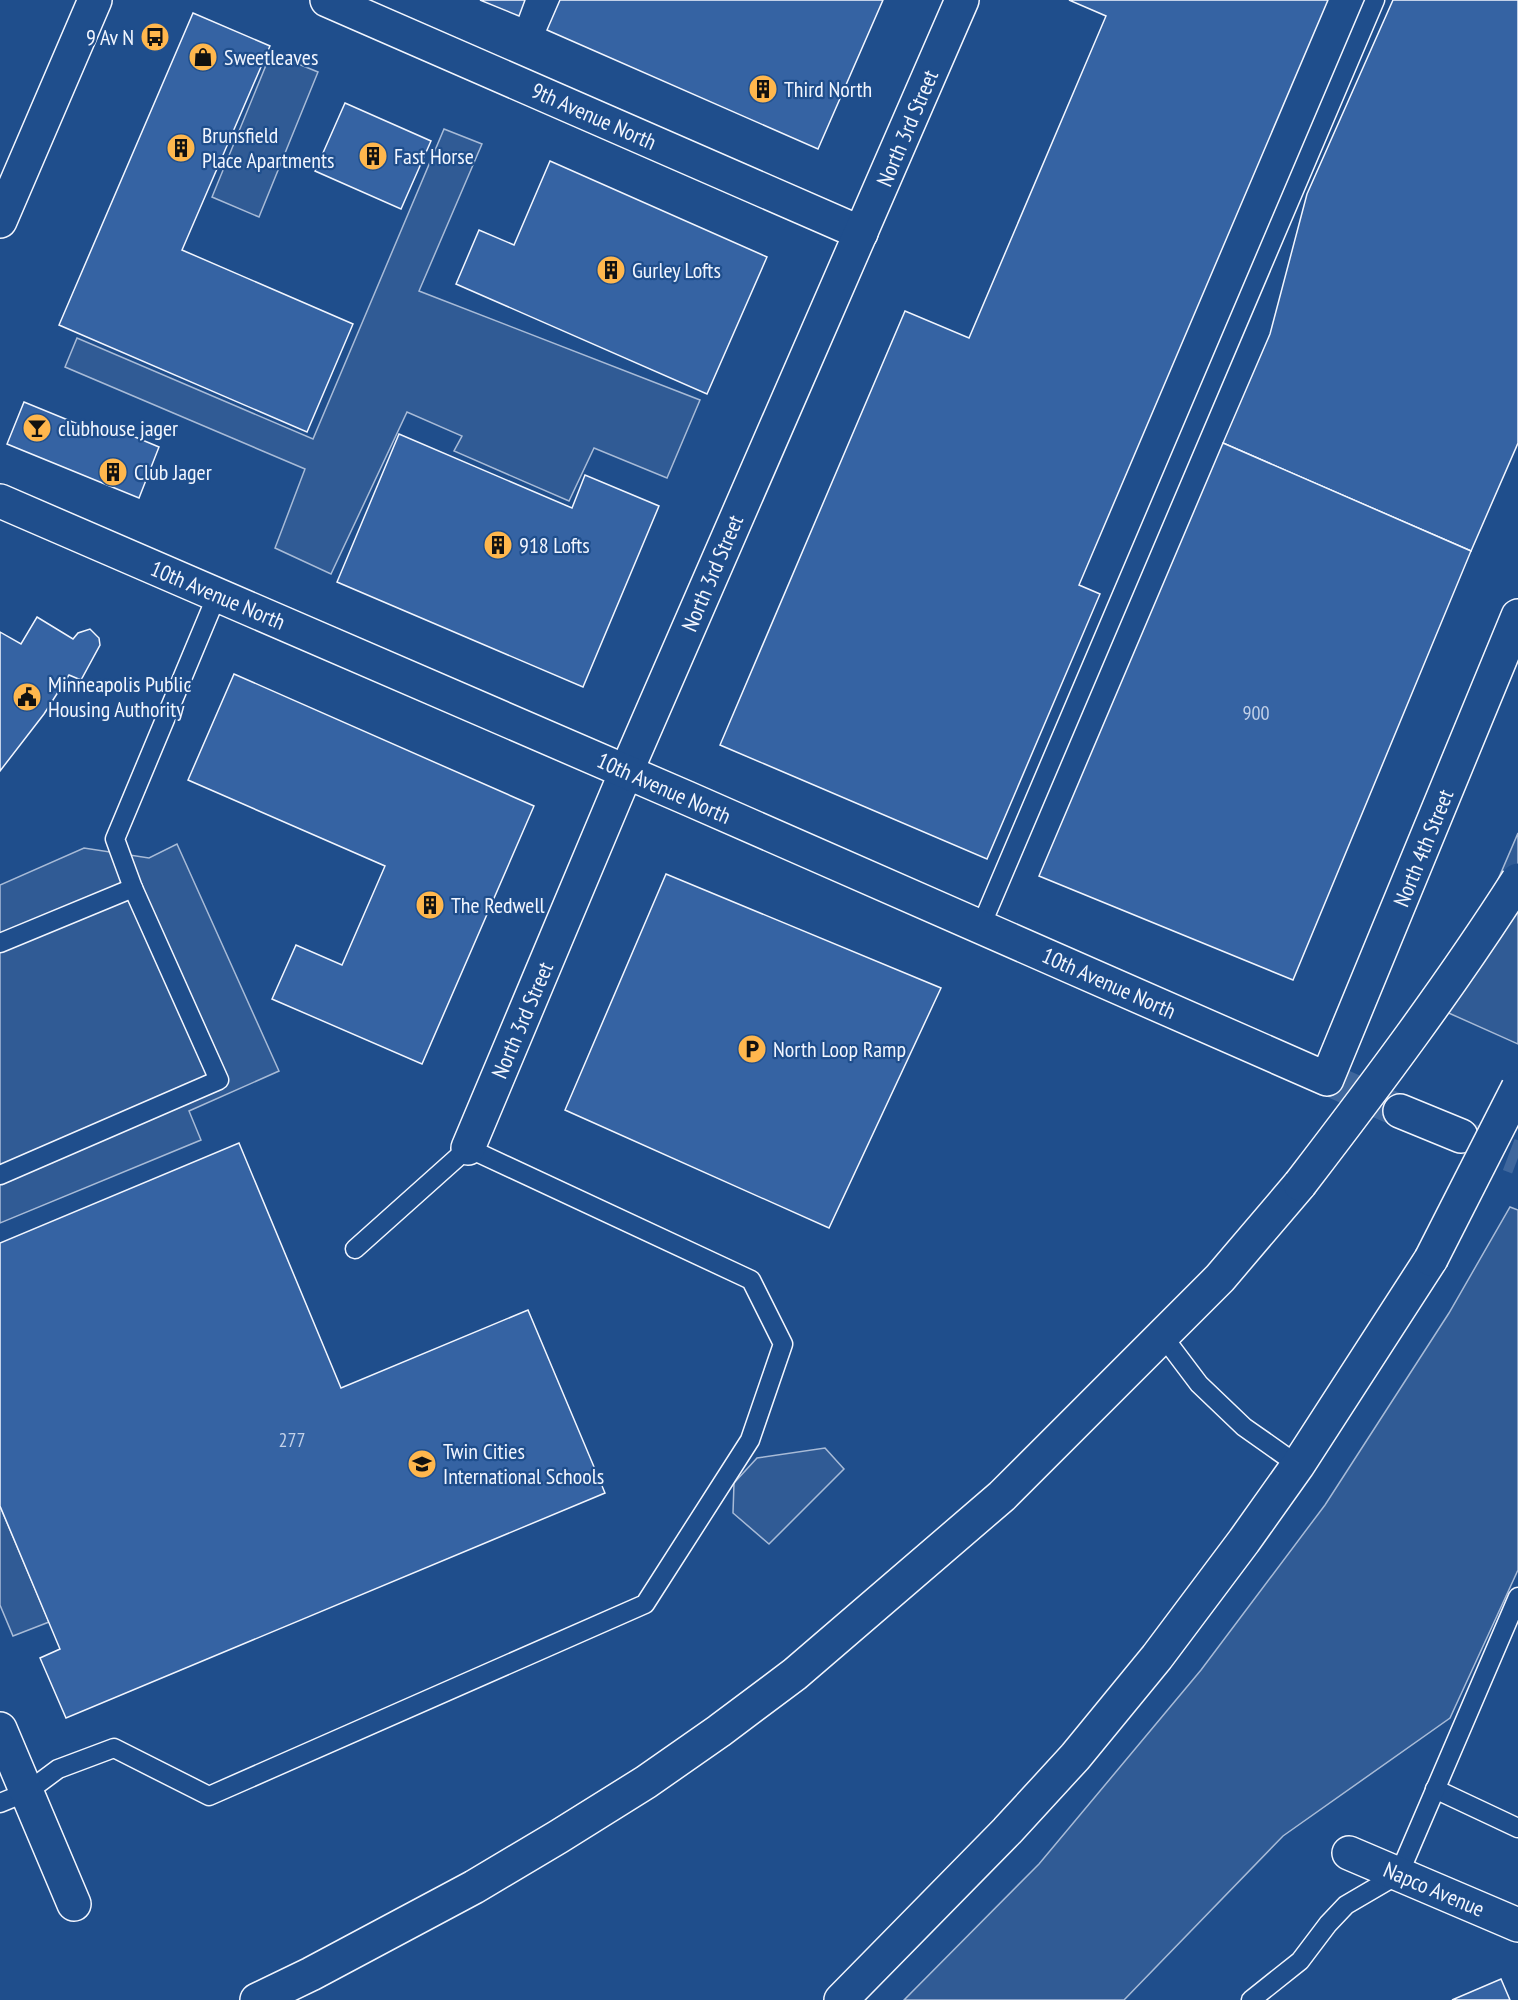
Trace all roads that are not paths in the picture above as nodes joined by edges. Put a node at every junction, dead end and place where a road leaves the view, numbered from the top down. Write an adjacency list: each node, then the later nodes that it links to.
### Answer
1 (95, 0): 5 (main road)
2 (327, 0): 6 (main road, 9th Avenue North)
3 (962, 0): 6 (main road, North 3rd Street)
4 (1375, 0): 13 (lane)
5 (0, 221)
6 (861, 234): 10 (main road, North 3rd Street)
7 (0, 501): 8 (main road, 10th Avenue North)
8 (217, 595): 10 (main road, 10th Avenue North); 12 (lane)
9 (1518, 616): 15 (main road, North 4th Street)
10 (626, 772): 13 (main road, 10th Avenue North); 19 (main road, North 3rd Street)
11 (1518, 880): 22 (main road, bridge)
12 (133, 888): 14 (lane); 20 (lane)
13 (981, 926): 15 (main road, 10th Avenue North)
14 (0, 943)
15 (1327, 1079)
16 (1518, 1089): 23 (main road, bridge)
17 (1400, 1111): 18 (main road)
18 (1461, 1136)
19 (468, 1148): 21 (lane); 27 (lane)
20 (0, 1175)
21 (355, 1249)
22 (1162, 1335): 23 (lane); 33 (main road)
23 (1298, 1465): 34 (main road)
24 (1518, 1597): 26 (lane)
25 (0, 1729): 27 (main road)
26 (1436, 1789): 28 (lane); 30 (lane)
27 (14, 1797): 31 (main road)
28 (1518, 1828)
29 (1349, 1853): 30 (main road, Napco Avenue)
30 (1399, 1874): 32 (main road, Napco Avenue); 35 (lane)
31 (74, 1904)
32 (1518, 1925)
33 (257, 2000)
34 (841, 2000)
35 (1251, 2000)

